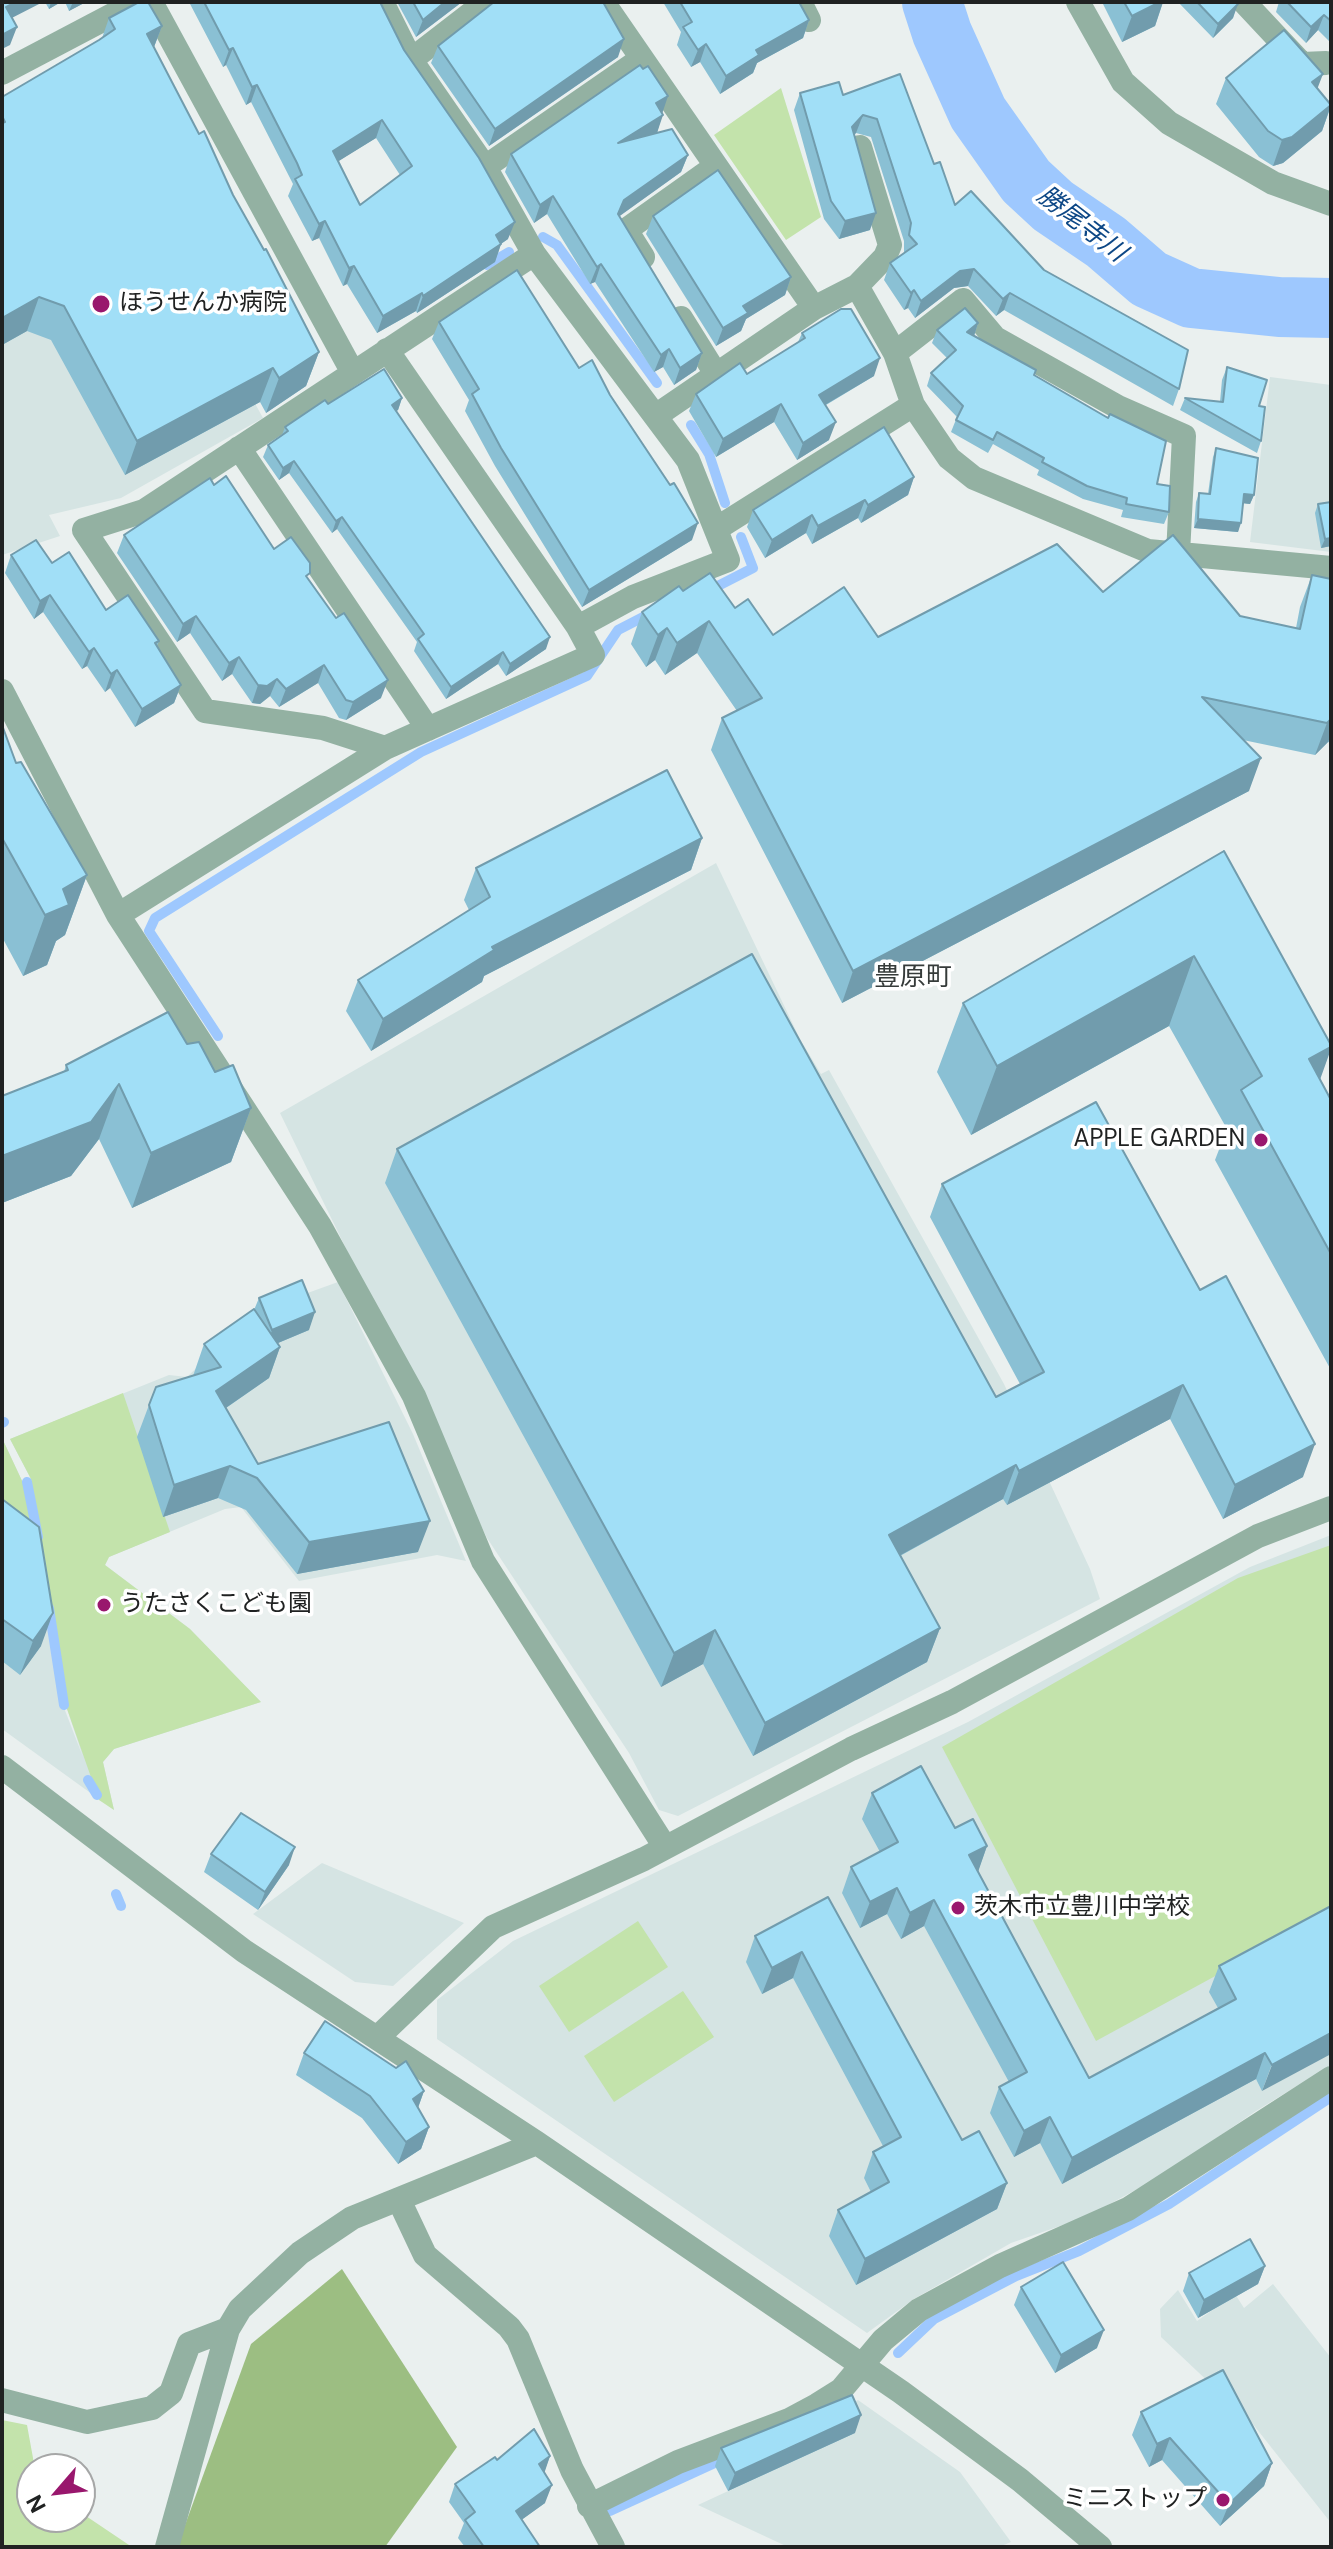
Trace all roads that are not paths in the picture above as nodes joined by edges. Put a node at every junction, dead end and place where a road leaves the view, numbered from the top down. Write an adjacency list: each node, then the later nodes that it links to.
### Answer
1 (137, 2): 11 (street)
2 (151, 2): 21 (street)
3 (382, 2): 9 (street)
4 (486, 2): 9 (street)
5 (603, 2): 8 (street)
6 (1078, 2): 15 (street)
7 (1256, 6): 10 (street)
8 (641, 59): 13 (street); 14 (street)
9 (411, 60): 14 (street)
10 (1326, 63)
11 (2, 73)
12 (860, 147): 17 (street)
13 (716, 166): 18 (street); 22 (street)
14 (485, 167): 16 (street)
15 (1331, 204)
16 (534, 254): 19 (street); 24 (street)
17 (857, 286): 18 (street); 20 (street)
18 (814, 308): 22 (street)
19 (387, 350): 21 (street); 29 (street)
20 (895, 353): 23 (street); 27 (street)
21 (353, 373): 25 (street)
22 (716, 374): 24 (street)
23 (913, 405): 26 (street); 27 (street)
24 (657, 415): 26 (street)
25 (239, 448): 31 (street); 32 (street)
26 (716, 529): 29 (street)
27 (1178, 554): 28 (street)
28 (1331, 568)
29 (578, 627): 31 (street)
30 (2, 691): 33 (street)
31 (428, 729): 32 (street)
32 (385, 748): 33 (street)
33 (118, 915): 36 (street)
34 (1331, 1508): 36 (street)
35 (2, 1767): 37 (street)
36 (665, 1847): 37 (street)
37 (377, 2038): 39 (street)
38 (1331, 2078): 42 (street)
39 (537, 2143): 40 (street); 42 (street)
40 (399, 2200): 41 (street); 44 (street)
41 (228, 2329): 43 (street); 45 (street)
42 (862, 2365): 44 (street); 47 (street)
43 (2, 2400)
44 (589, 2506): 46 (street)
45 (167, 2547)
46 (613, 2547)
47 (1100, 2547)

